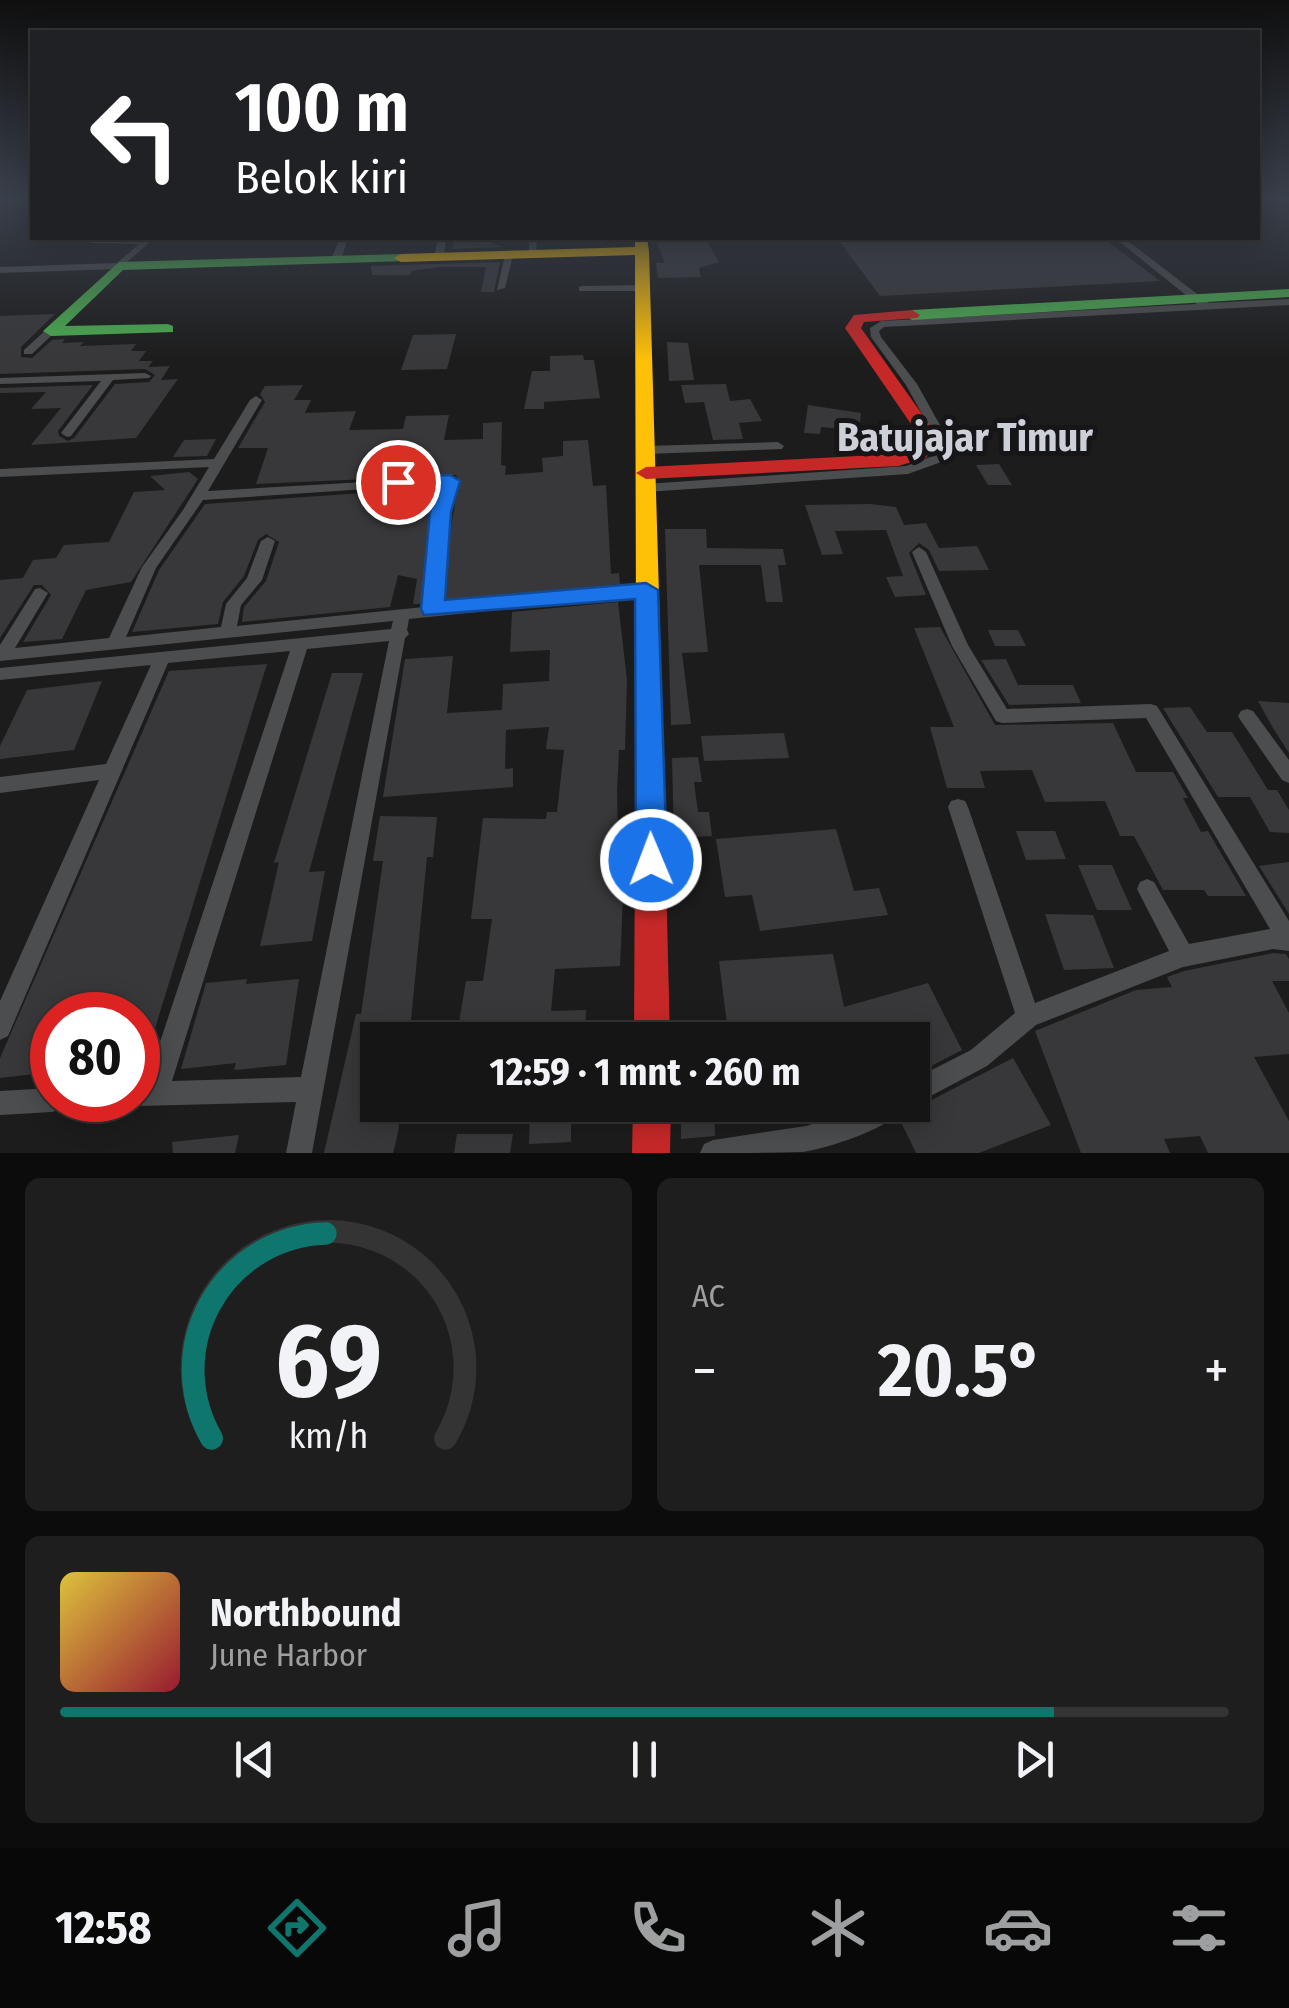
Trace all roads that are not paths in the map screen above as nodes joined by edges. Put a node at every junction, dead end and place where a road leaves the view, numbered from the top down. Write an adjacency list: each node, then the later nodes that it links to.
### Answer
1 (134, 253): 8 (street)
2 (281, 253): 8 (main road)
3 (490, 253): 7 (main road)
4 (514, 253): 7 (main road)
5 (642, 253): 11 (main road)
6 (1138, 253): 15 (street)
7 (509, 255): 10 (street)
8 (119, 266): 9 (street); 17 (main road)
9 (0, 270)
10 (500, 288)
11 (644, 288): 12 (street); 26 (main road)
12 (582, 289)
13 (1289, 293): 15 (main road)
14 (1289, 302): 15 (street)
15 (1202, 303): 26 (main road)
16 (168, 329): 17 (main road)
17 (50, 331): 18 (street)
18 (28, 352)
19 (145, 376): 20 (street)
20 (110, 377): 21 (street); 23 (street)
21 (0, 380)
22 (256, 400): 25 (street)
23 (66, 433)
24 (778, 446): 26 (street)
25 (217, 463): 27 (street); 28 (street)
26 (646, 470): 31 (main road)
27 (0, 473)
28 (197, 496): 33 (street); 36 (street)
29 (268, 541): 35 (street)
30 (920, 552): 47 (street)
31 (646, 590): 33 (street); 50 (main road)
32 (40, 592): 38 (street)
33 (432, 609): 34 (street)
34 (402, 624): 35 (street); 37 (street); 54 (street)
35 (228, 631): 36 (street)
36 (115, 643): 38 (street)
37 (300, 644): 39 (street); 52 (street)
38 (2, 654)
39 (162, 656): 40 (street); 42 (street)
40 (0, 674)
41 (1247, 716): 43 (street)
42 (113, 771): 44 (street); 51 (street)
43 (1289, 775)
44 (0, 785)
45 (958, 807): 49 (street)
46 (1147, 889): 48 (street)
47 (1289, 941): 48 (street)
48 (1184, 956): 49 (street)
49 (1028, 1017): 53 (street)
50 (652, 1022)
51 (0, 1028)
52 (160, 1055)
53 (930, 1084)
54 (309, 1090): 55 (street); 60 (street)
55 (160, 1093)
56 (30, 1101): 57 (street)
57 (0, 1103)
58 (652, 1122): 61 (main road)
59 (860, 1122): 62 (street)
60 (299, 1153)
61 (652, 1153)
62 (713, 1153)

